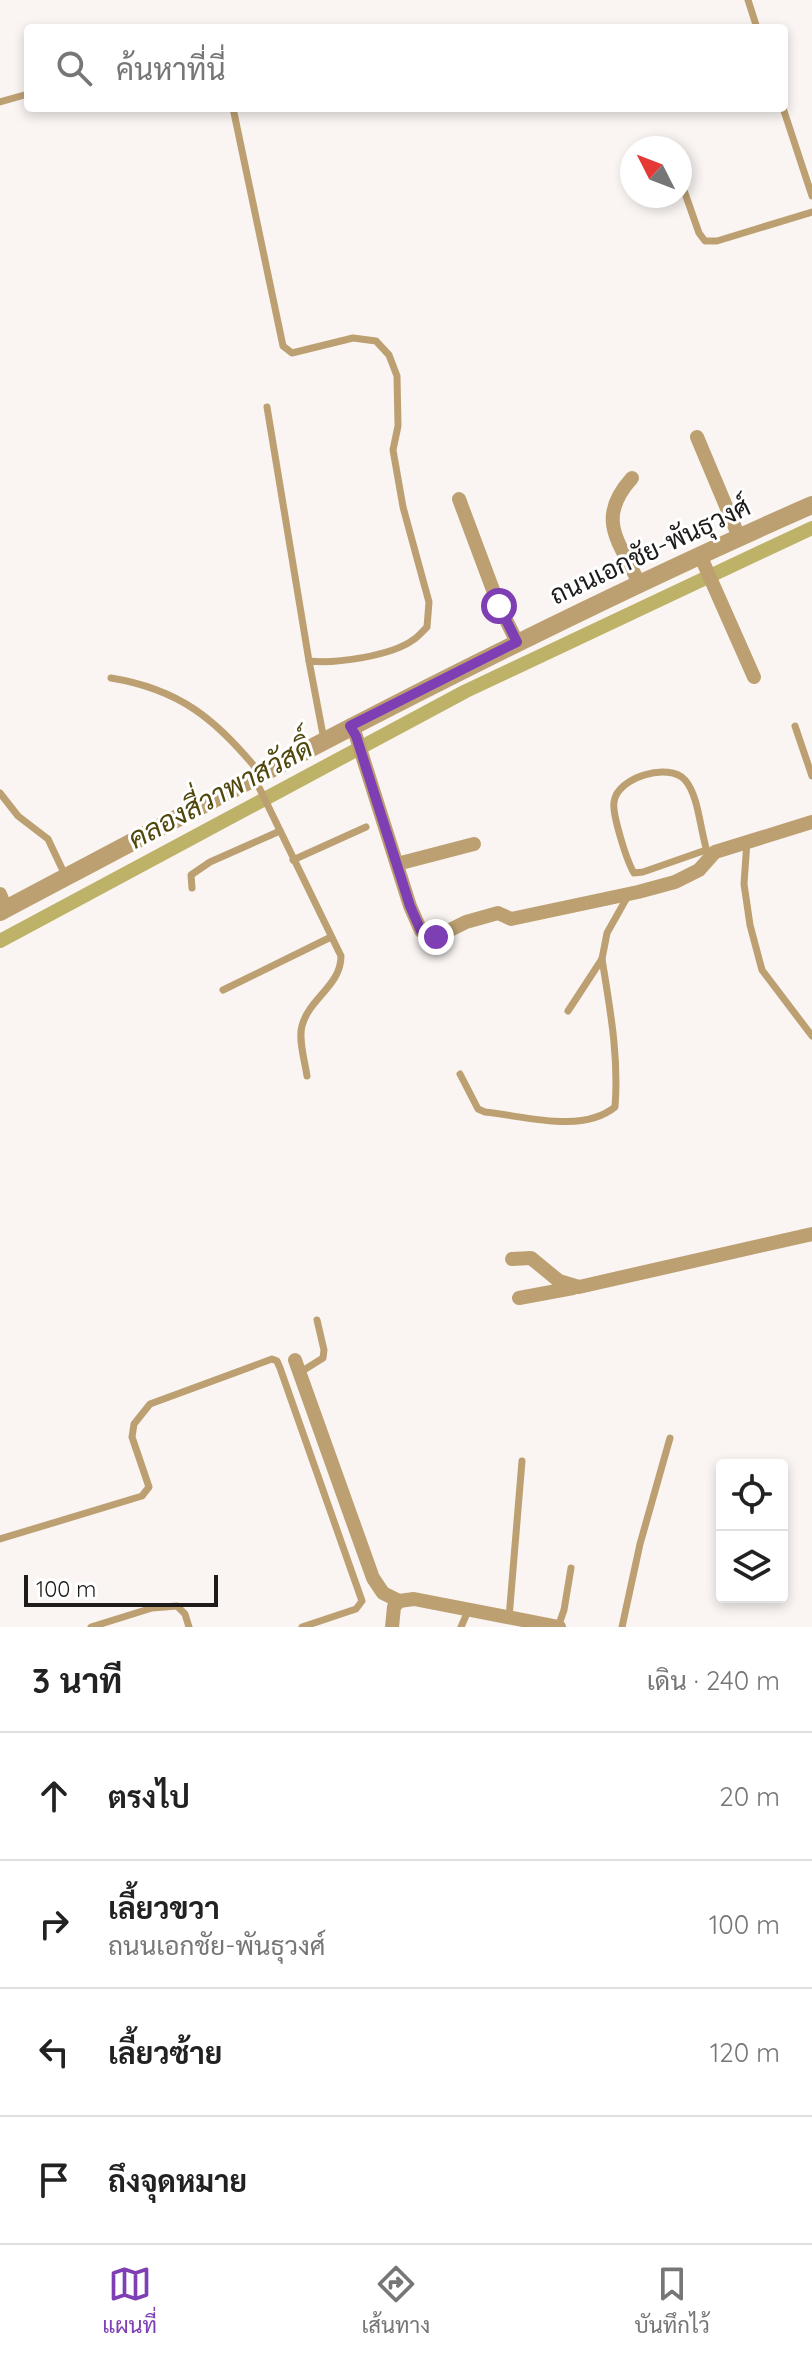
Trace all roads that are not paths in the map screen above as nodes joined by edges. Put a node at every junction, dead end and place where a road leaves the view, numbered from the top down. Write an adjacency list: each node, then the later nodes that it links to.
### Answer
1 (748, 0): 2 (lane)
2 (756, 24)
3 (24, 95): 4 (lane)
4 (0, 102)
5 (234, 112): 20 (lane)
6 (784, 112): 7 (lane)
7 (812, 196)
8 (690, 208): 9 (lane)
9 (812, 212)
10 (267, 407): 20 (lane)
11 (697, 437): 16 (street)
12 (632, 478): 18 (street)
13 (459, 499): 19 (street)
14 (812, 505): 16 (street, ถนนเอกชัย-พันธุวงศ์)
15 (478, 523): 19 (street)
16 (739, 537): 17 (street, ถนนเอกชัย-พันธุวงศ์)
17 (702, 561): 18 (street, ถนนเอกชัย-พันธุวงศ์); 21 (street)
18 (639, 583): 19 (street, ถนนเอกชัย-พันธุวงศ์)
19 (521, 641): 24 (street, ถนนเอกชัย-พันธุวงศ์)
20 (309, 661): 25 (lane)
21 (754, 677)
22 (111, 678): 27 (lane)
23 (795, 726): 26 (lane)
24 (353, 731): 25 (street, ถนนเอกชัย-พันธุวงศ์); 36 (street)
25 (324, 740): 27 (street, ถนนเอกชัย-พันธุวงศ์)
26 (812, 776)
27 (258, 780): 31 (lane); 37 (street, ถนนเอกชัย-พันธุวงศ์)
28 (0, 793): 37 (lane)
29 (812, 822): 32 (street)
30 (366, 827): 35 (lane)
31 (280, 831): 35 (lane); 38 (lane)
32 (747, 841): 34 (street); 45 (lane)
33 (474, 844): 36 (street)
34 (708, 855): 34 (lane); 39 (street)
35 (293, 860): 41 (lane)
36 (397, 864): 39 (street)
37 (66, 877): 40 (street, ถนนเอกชัย-พันธุวงศ์)
38 (192, 888)
39 (629, 894): 42 (lane)
40 (2, 905)
41 (331, 937): 43 (lane); 47 (lane)
42 (602, 959): 44 (lane); 46 (lane)
43 (223, 990)
44 (568, 1011)
45 (812, 1036)
46 (460, 1074)
47 (307, 1076)
48 (812, 1234): 50 (street)
49 (512, 1259): 50 (street)
50 (579, 1287): 51 (street)
51 (519, 1298)
52 (317, 1320): 53 (lane)
53 (297, 1367): 58 (street)
54 (670, 1438): 67 (lane)
55 (522, 1461): 60 (lane)
56 (0, 1539): 64 (lane)
57 (571, 1568): 61 (lane)
58 (399, 1601): 59 (street); 65 (street)
59 (468, 1611): 60 (street); 66 (lane)
60 (509, 1618): 61 (street)
61 (552, 1626)
62 (91, 1627): 63 (lane)
63 (189, 1627)
64 (302, 1627)
65 (392, 1627)
66 (461, 1627)
67 (622, 1627)

